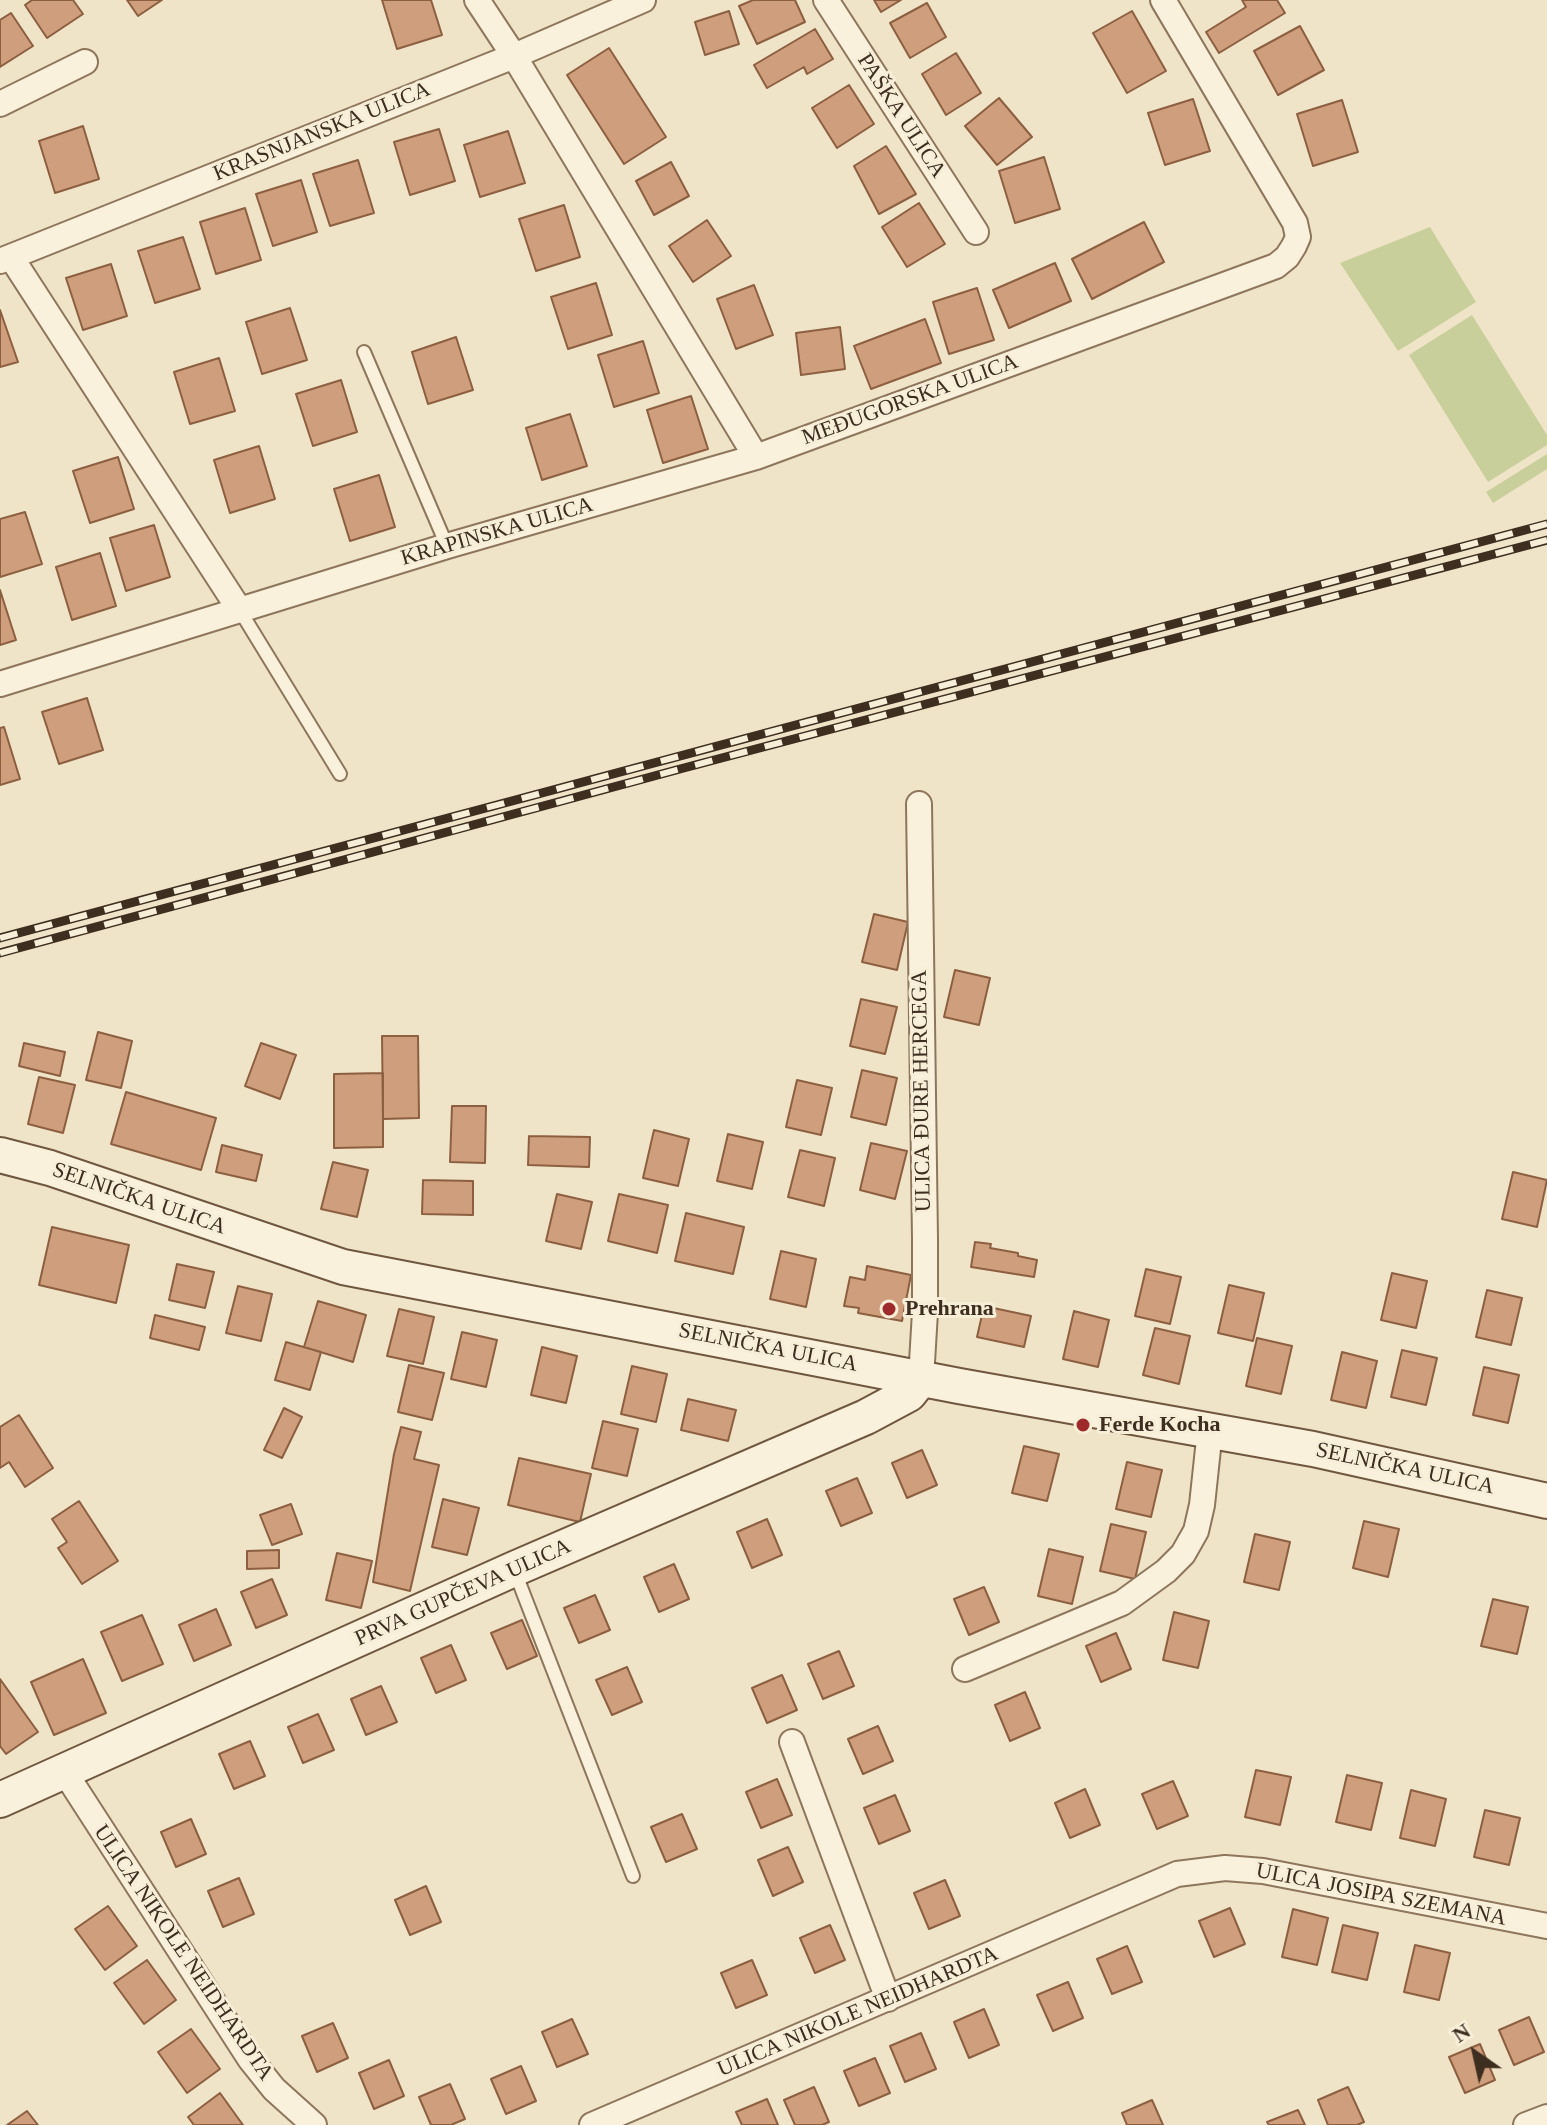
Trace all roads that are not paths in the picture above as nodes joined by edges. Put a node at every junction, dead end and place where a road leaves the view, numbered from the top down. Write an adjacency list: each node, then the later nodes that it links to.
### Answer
1 (477, 0): 5 (street)
2 (643, 0): 5 (street, KRASNJANSKA ULICA)
3 (826, 0): 8 (street, PAŠKA ULICA)
4 (1163, 0): 11 (street, MEĐUGORSKA ULICA)
5 (514, 56): 9 (street, KRASNJANSKA ULICA); 11 (street)
6 (85, 62): 7 (street)
7 (0, 104)
8 (976, 232)
9 (5, 259): 13 (street)
10 (364, 352): 12 (lane)
11 (756, 457): 12 (street, KRAPINSKA ULICA)
12 (447, 546): 13 (street, KRAPINSKA ULICA)
13 (239, 609): 14 (street, KRAPINSKA ULICA); 15 (lane)
14 (0, 684)
15 (340, 774)
16 (919, 804): 18 (street, ULICA ĐURE HERCEGA)
17 (0, 1155): 18 (street, SELNIČKA ULICA)
18 (921, 1379): 19 (street, SELNIČKA ULICA); 21 (street, PRVA GUPČEVA ULICA)
19 (1210, 1430): 20 (street, SELNIČKA ULICA); 22 (street)
20 (1547, 1501)
21 (514, 1569): 24 (street, PRVA GUPČEVA ULICA); 26 (lane)
22 (965, 1669)
23 (792, 1742): 29 (street)
24 (64, 1771): 25 (street, PRVA GUPČEVA ULICA); 30 (street, ULICA NIKOLE NEIDHARDTA)
25 (0, 1800)
26 (633, 1876)
27 (1123, 1897): 28 (street, ULICA JOSIPA SZEMANA); 29 (street, ULICA NIKOLE NEIDHARDTA)
28 (1547, 1926)
29 (888, 1999): 31 (street, ULICA NIKOLE NEIDHARDTA)
30 (314, 2125)
31 (592, 2125)

